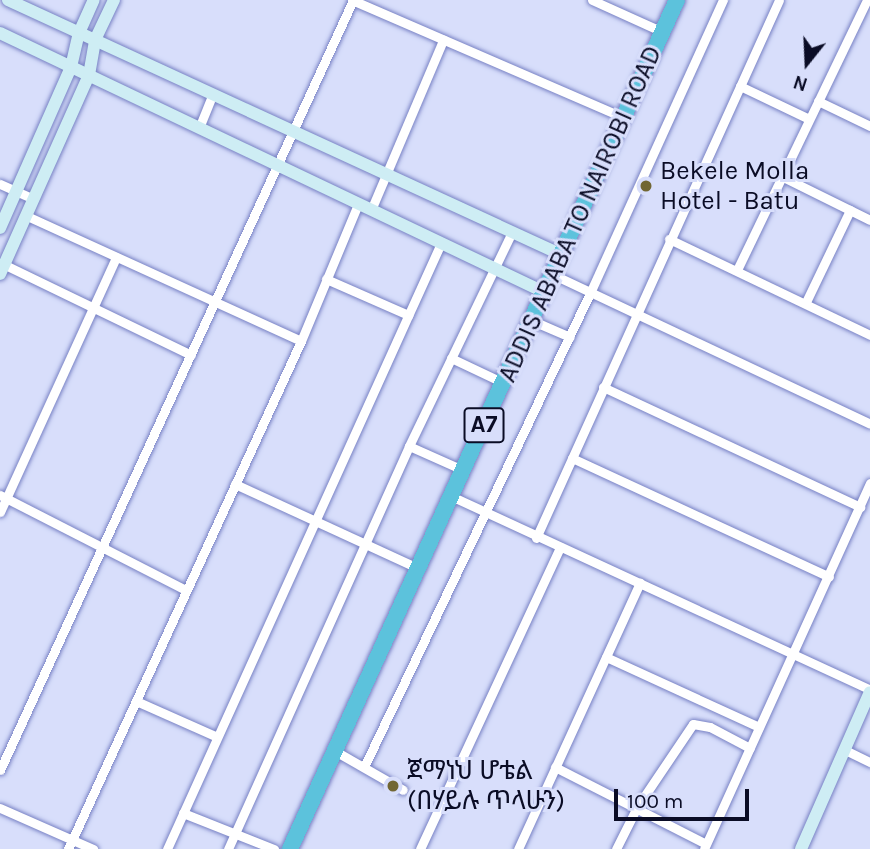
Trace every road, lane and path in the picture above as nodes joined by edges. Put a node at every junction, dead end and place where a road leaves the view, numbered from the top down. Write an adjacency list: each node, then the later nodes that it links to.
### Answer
1 (8, 0): 12 (street)
2 (94, 0): 12 (street)
3 (114, 0): 13 (street)
4 (353, 0): 14 (street); 24 (street)
5 (592, 0): 10 (street)
6 (677, 0): 10 (highway, ADDIS ABABA TO NAIROBI ROAD / A7)
7 (723, 0): 50 (street)
8 (779, 0): 17 (street)
9 (867, 0): 19 (street)
10 (663, 32): 20 (highway, ADDIS ABABA TO NAIROBI ROAD / A7)
11 (0, 33): 15 (street)
12 (79, 33): 13 (street); 15 (street)
13 (95, 40): 16 (street); 18 (street)
14 (443, 40): 20 (street); 28 (street)
15 (71, 67): 16 (street); 25 (street)
16 (89, 75): 23 (street); 26 (street)
17 (740, 86): 21 (street); 40 (street)
18 (213, 94): 23 (street); 24 (street)
19 (818, 101): 21 (street); 22 (street)
20 (623, 117): 42 (highway, ADDIS ABABA TO NAIROBI ROAD / A7)
21 (807, 118): 29 (street)
22 (870, 126)
23 (199, 128): 27 (street)
24 (294, 132): 27 (street); 28 (street)
25 (38, 145): 26 (street); 31 (street)
26 (55, 152): 32 (street)
27 (279, 166): 33 (street); 52 (street)
28 (387, 174): 34 (street); 39 (street)
29 (781, 176): 35 (street); 46 (street)
30 (0, 184): 31 (street)
31 (17, 192): 32 (street); 38 (street)
32 (34, 199): 36 (street)
33 (358, 204): 34 (street); 48 (street)
34 (371, 209): 41 (street)
35 (850, 210): 37 (street); 51 (street)
36 (27, 216): 43 (street); 44 (street)
37 (870, 220)
38 (0, 228)
39 (512, 232): 42 (street); 45 (street)
40 (670, 239): 46 (street); 55 (street)
41 (441, 243): 45 (street); 54 (street)
42 (562, 255): 47 (highway, ADDIS ABABA TO NAIROBI ROAD / A7)
43 (116, 257): 52 (street); 53 (street)
44 (1, 267): 53 (street)
45 (494, 268): 49 (street); 61 (street)
46 (737, 271): 51 (street)
47 (554, 275): 49 (highway, ADDIS ABABA TO NAIROBI ROAD / A7); 50 (street)
48 (326, 279): 54 (street); 59 (street)
49 (546, 293): 56 (highway, ADDIS ABABA TO NAIROBI ROAD / A7)
50 (590, 293): 55 (street); 58 (street)
51 (806, 302): 57 (street)
52 (215, 304): 59 (street); 60 (street)
53 (93, 305): 60 (street); 71 (street)
54 (408, 315): 75 (street)
55 (635, 315): 63 (street); 64 (street)
56 (533, 321): 58 (street); 62 (highway, ADDIS ABABA TO NAIROBI ROAD / A7)
57 (870, 335)
58 (570, 337): 74 (street)
59 (301, 341): 68 (street)
60 (191, 355): 79 (street)
61 (451, 358): 62 (street); 65 (street)
62 (504, 383): 67 (highway, ADDIS ABABA TO NAIROBI ROAD / A7)
63 (603, 387): 66 (street); 72 (street)
64 (870, 425)
65 (408, 446): 67 (street); 77 (street)
66 (572, 458): 76 (street); 81 (street)
67 (463, 470): 70 (highway, ADDIS ABABA TO NAIROBI ROAD / A7)
68 (235, 484): 75 (street); 83 (street)
69 (870, 484): 72 (street)
70 (451, 496): 74 (street); 80 (highway, ADDIS ABABA TO NAIROBI ROAD / A7)
71 (3, 497): 73 (street); 79 (street)
72 (860, 506): 81 (street)
73 (0, 512)
74 (487, 513): 76 (street); 94 (street)
75 (313, 520): 77 (street); 89 (street)
76 (536, 538): 78 (street)
77 (364, 543): 80 (street); 101 (street)
78 (560, 547): 82 (street); 109 (street)
79 (102, 548): 83 (street); 96 (street)
80 (418, 568): 92 (highway, ADDIS ABABA TO NAIROBI ROAD / A7)
81 (829, 578): 84 (street)
82 (640, 583): 84 (street); 85 (street)
83 (186, 590): 87 (street)
84 (793, 655): 86 (street); 88 (street)
85 (606, 657): 88 (street); 95 (street)
86 (870, 691): 91 (street)
87 (136, 701): 89 (street); 102 (street)
88 (759, 727): 90 (street)
89 (215, 736): 100 (street)
90 (750, 748): 98 (street); 103 (street)
91 (845, 750): 93 (street); 112 (street)
92 (335, 751): 94 (street); 108 (highway, ADDIS ABABA TO NAIROBI ROAD / A7)
93 (870, 762)
94 (364, 767): 97 (street)
95 (555, 767): 98 (street); 110 (street)
96 (0, 770)
97 (402, 790)
98 (637, 807): 103 (street); 111 (street)
99 (0, 808): 102 (street)
100 (183, 813): 101 (street); 105 (street)
101 (235, 832): 106 (street); 107 (street)
102 (70, 844): 104 (street)
103 (705, 846)
104 (93, 849)
105 (167, 849)
106 (228, 849)
107 (274, 849)
108 (290, 849)
109 (420, 849)
110 (517, 849)
111 (616, 849)
112 (800, 849)

